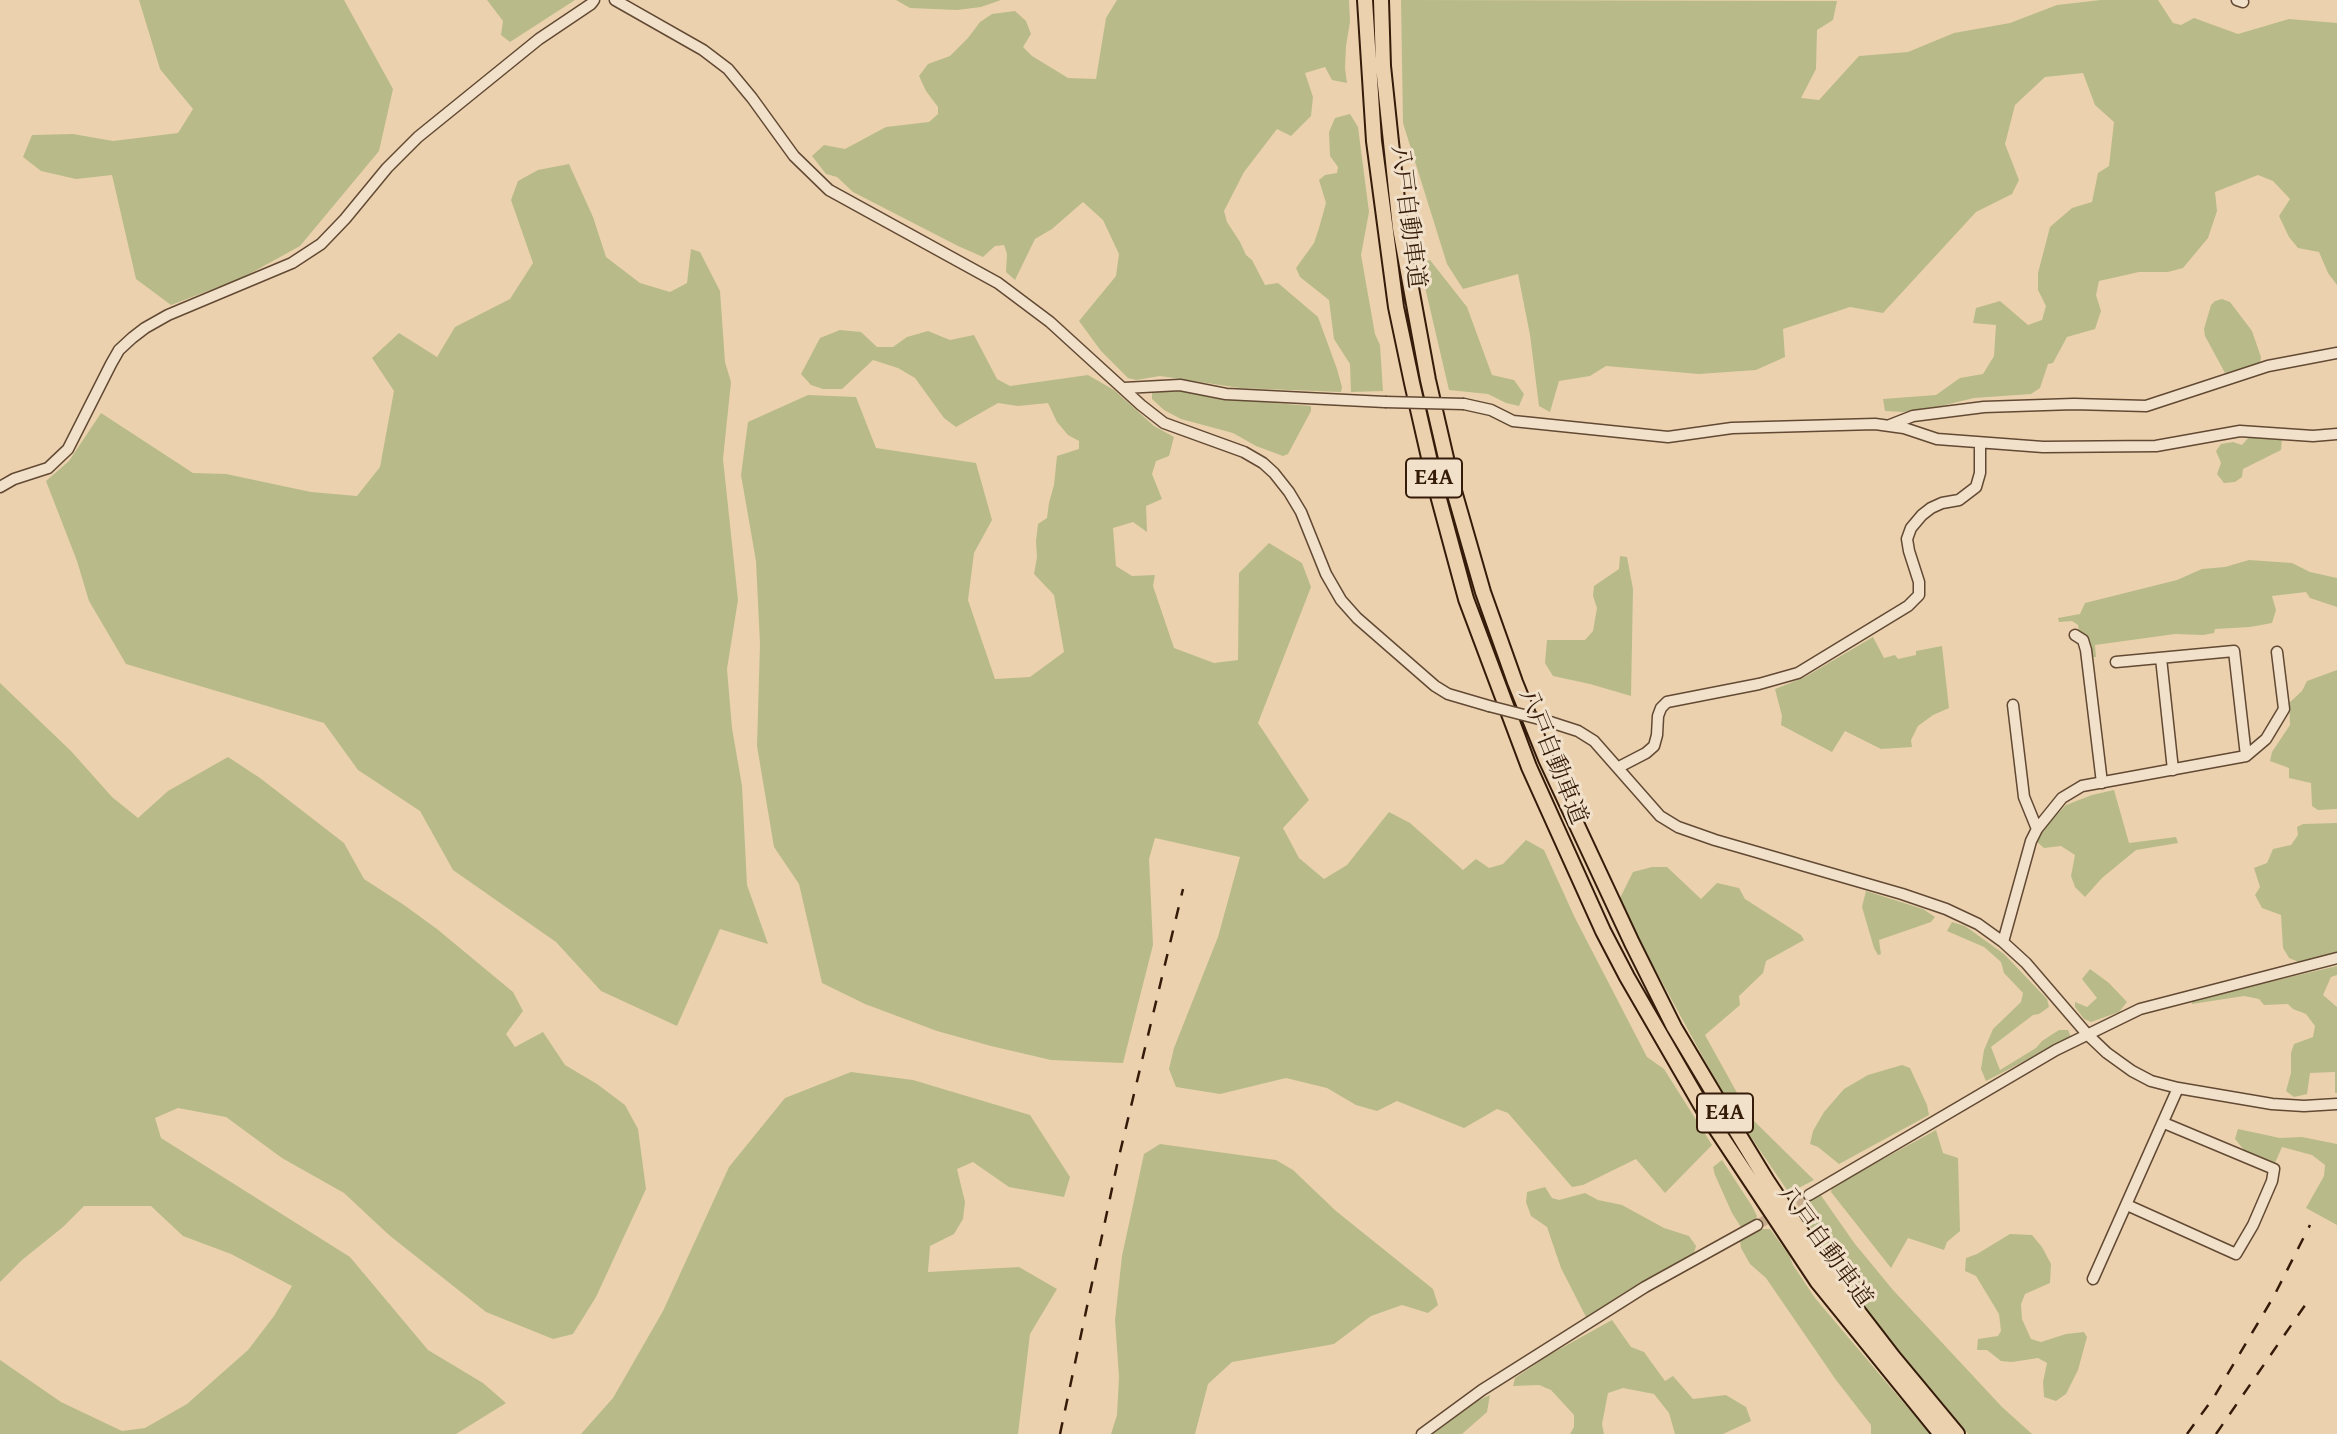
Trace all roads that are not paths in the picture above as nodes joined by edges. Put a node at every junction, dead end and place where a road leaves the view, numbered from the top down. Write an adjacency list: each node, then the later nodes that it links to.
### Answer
1 (594, 0): 10 (street)
2 (615, 0): 6 (street)
3 (1365, 0): 32 (highway, 八戸自動車道 / E4A)
4 (1381, 0): 33 (highway, 八戸自動車道 / E4A)
5 (2337, 353): 7 (street)
6 (1124, 388): 7 (street, bridge); 17 (street, bridge)
7 (1890, 425): 9 (street)
8 (2337, 434): 9 (street)
9 (1980, 443): 17 (street)
10 (0, 487)
11 (2075, 635): 19 (street)
12 (2277, 652): 16 (street)
13 (2161, 658): 14 (street); 16 (street); 18 (street)
14 (2116, 662)
15 (2013, 705): 20 (street)
16 (2246, 756): 18 (street)
17 (1619, 767): 21 (street)
18 (2173, 770): 19 (street)
19 (2102, 783): 20 (street)
20 (2037, 829): 21 (street)
21 (2003, 942): 23 (street)
22 (2337, 958): 23 (street)
23 (2087, 1034): 24 (street); 27 (street)
24 (2178, 1088): 25 (street); 26 (street)
25 (2337, 1104)
26 (2164, 1123): 28 (street); 28 (street)
27 (1809, 1195)
28 (2127, 1205): 30 (street)
29 (1757, 1225): 31 (street)
30 (2093, 1279)
31 (1422, 1434)
32 (1941, 1434)
33 (1957, 1434)

